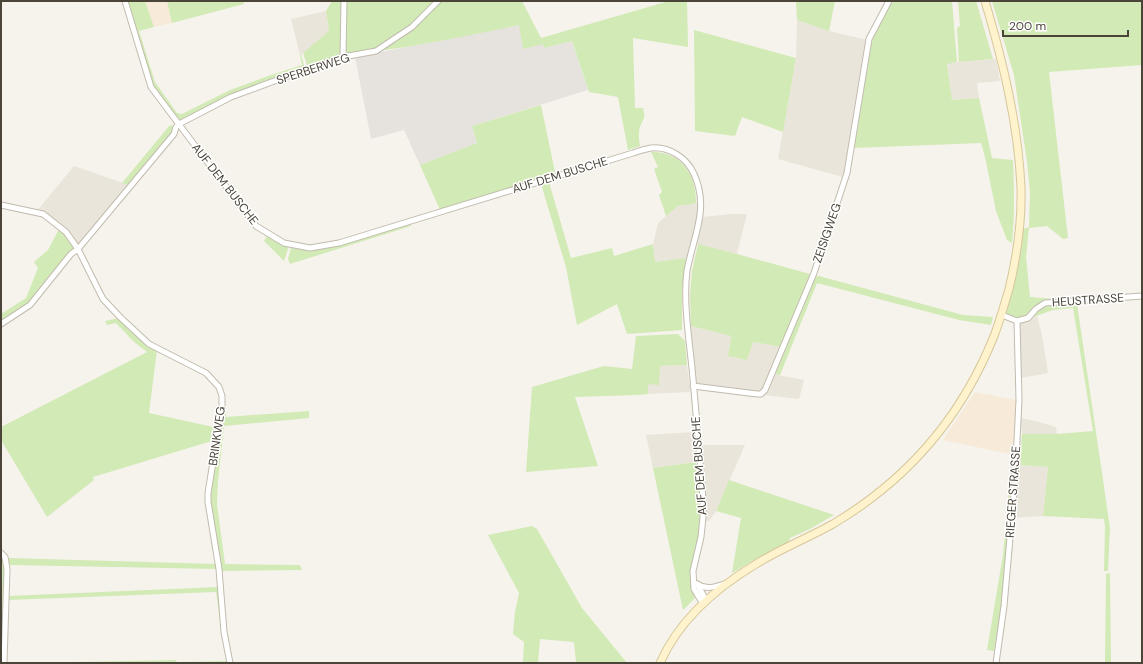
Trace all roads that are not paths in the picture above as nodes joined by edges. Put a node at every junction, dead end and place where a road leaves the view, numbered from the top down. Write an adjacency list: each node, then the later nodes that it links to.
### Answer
1 (125, 1): 7 (street, AUF DEM BUSCHE)
2 (344, 1): 6 (street)
3 (438, 1): 6 (street, SPERBERWEG)
4 (889, 1): 16 (street, ZEISIGWEG)
5 (985, 1): 13 (main road)
6 (343, 58): 7 (street, SPERBERWEG)
7 (178, 124): 8 (street, AUF DEM BUSCHE); 9 (street)
8 (184, 131): 9 (street); 16 (street, AUF DEM BUSCHE)
9 (174, 134): 11 (street)
10 (1, 205): 11 (street, BRINKWEG)
11 (78, 249): 15 (street); 22 (street, BRINKWEG)
12 (1142, 296): 14 (street, HEUSTRASSE)
13 (1002, 315): 14 (street); 19 (main road)
14 (1017, 321): 24 (street, RIEGER STRASSE)
15 (1, 324)
16 (694, 386): 18 (street, AUF DEM BUSCHE)
17 (1, 553): 21 (street)
18 (695, 582): 19 (street); 20 (street)
19 (729, 582): 20 (main road)
20 (704, 602): 23 (main road)
21 (4, 663)
22 (230, 663)
23 (660, 663)
24 (996, 663)

